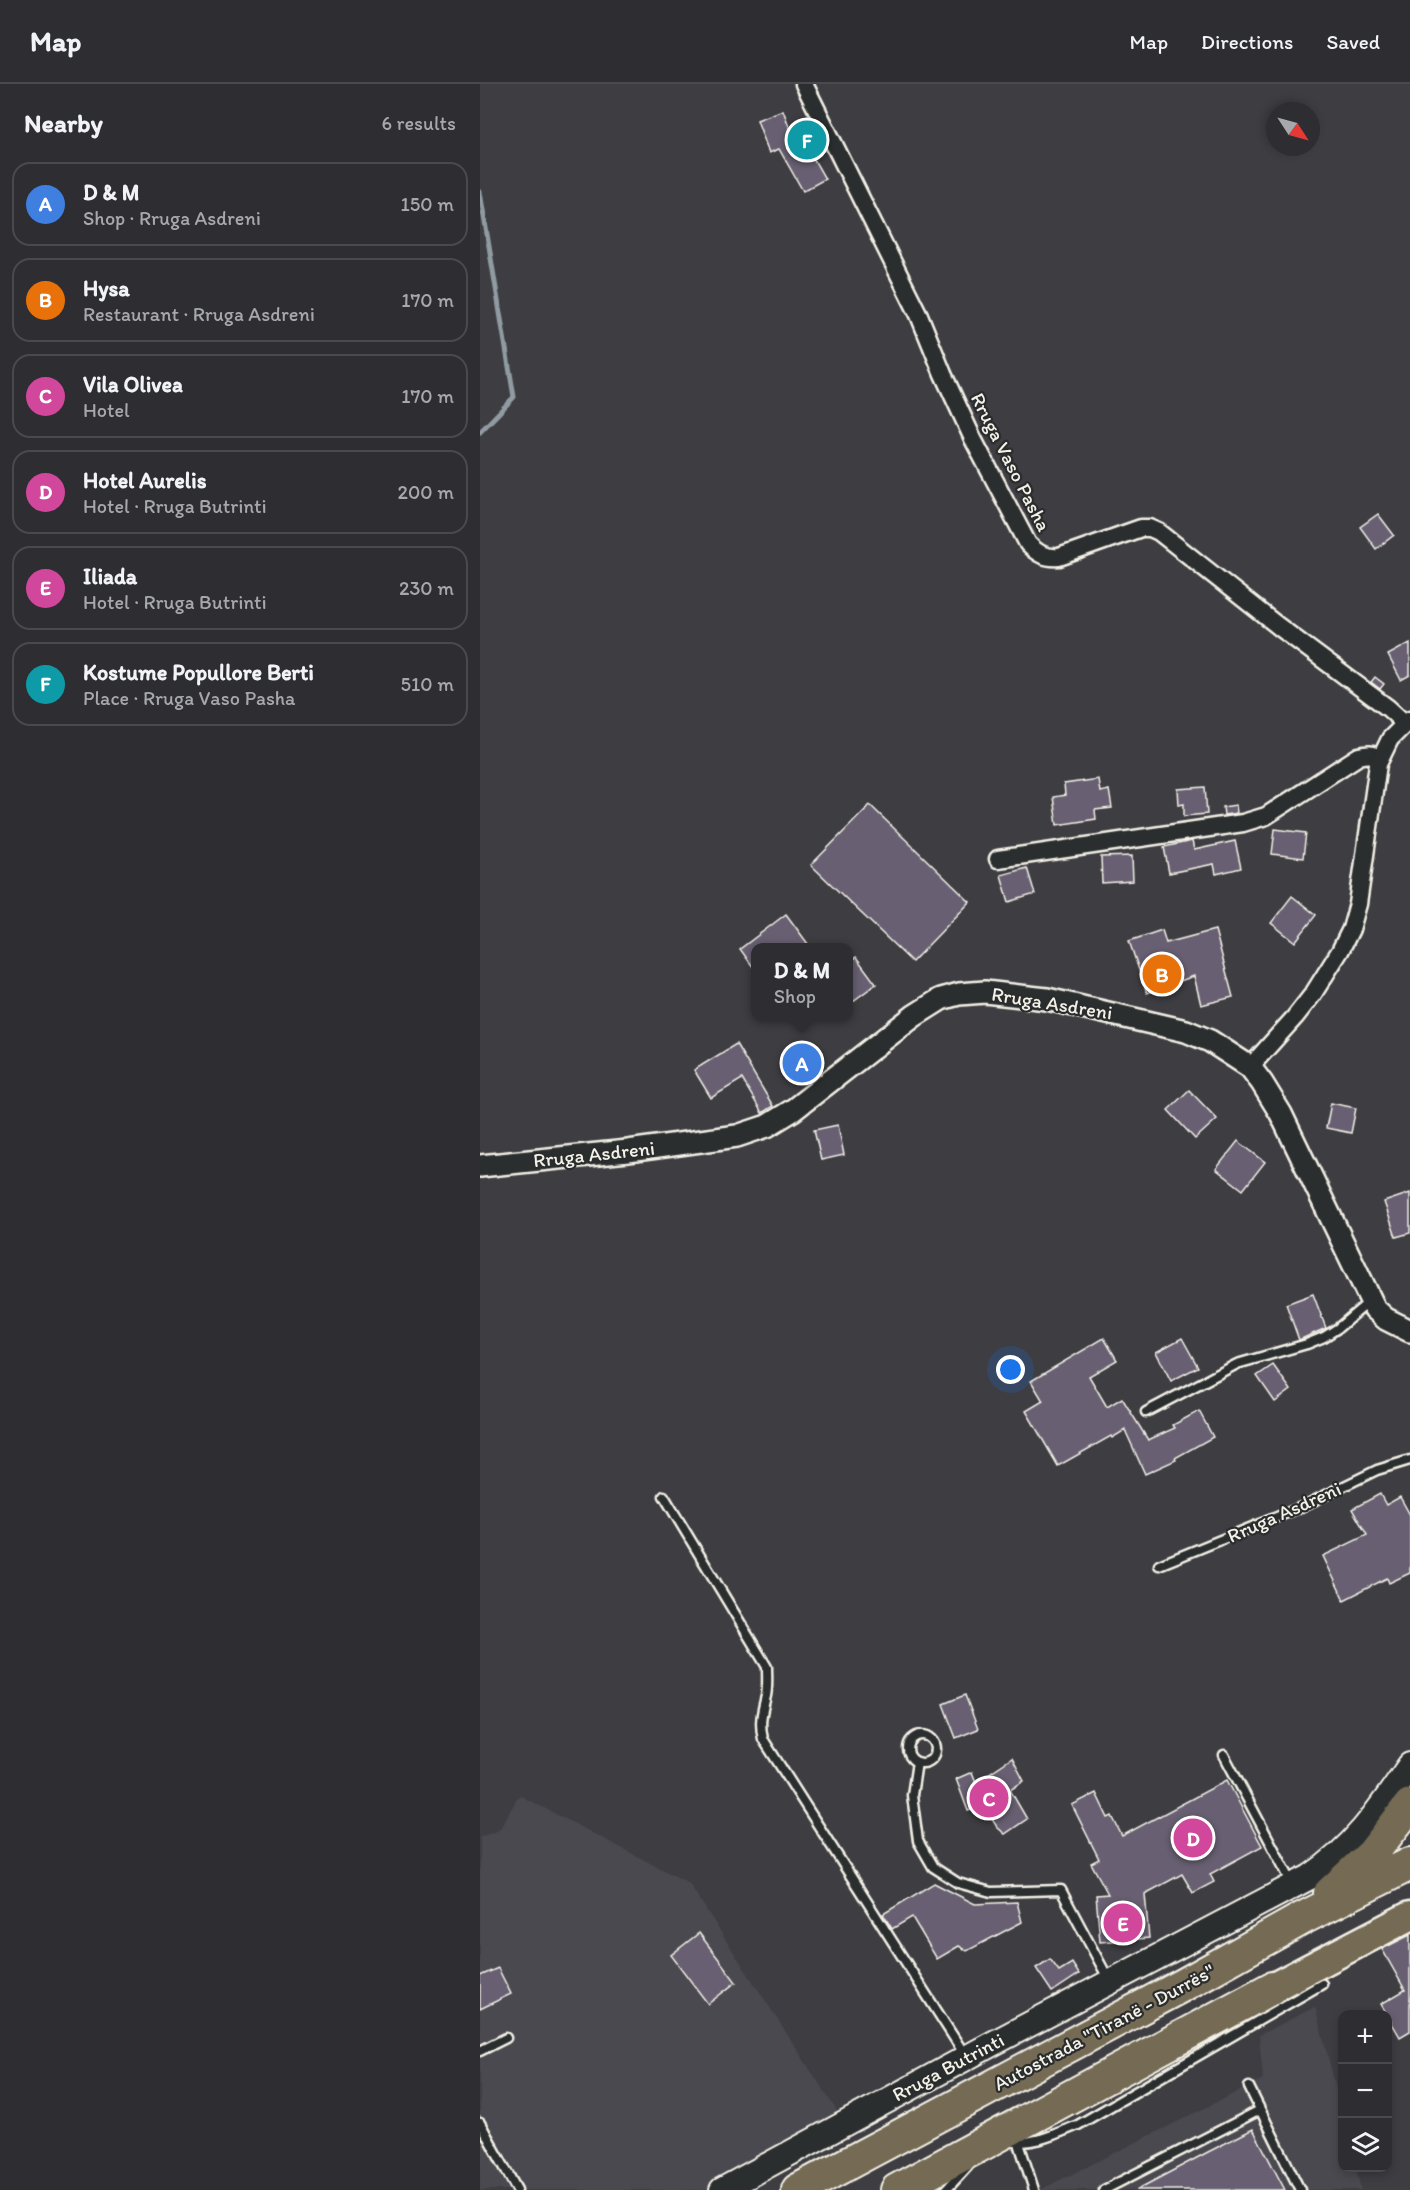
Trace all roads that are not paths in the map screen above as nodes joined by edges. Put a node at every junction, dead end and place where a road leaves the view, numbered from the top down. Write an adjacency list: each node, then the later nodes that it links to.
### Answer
1 (804, 84): 2 (street, Rruga Vaso Pasha)
2 (1406, 722): 3 (street, Rruga Vaso Pasha)
3 (1379, 759): 4 (street); 5 (street, Rruga Vaso Pasha)
4 (998, 860)
5 (1250, 1067): 6 (street, Rruga Asdreni); 7 (street, Rruga Asdreni)
6 (480, 1166)
7 (1370, 1301): 8 (street, Rruga Asdreni); 9 (lane)
8 (1410, 1331)
9 (1146, 1412)
10 (1410, 1460): 12 (lane, Rruga Asdreni)
11 (664, 1496): 27 (lane)
12 (1159, 1565)
13 (1224, 1755): 19 (lane)
14 (916, 1761): 22 (lane)
15 (1410, 1765): 18 (main road, Rruga Butrinti)
16 (1410, 1805): 18 (highway)
17 (1410, 1864): 21 (highway, Autostrada "Tiranë - Durrës")
18 (1341, 1869): 19 (main road, Rruga Butrinti); 21 (highway)
19 (1294, 1886): 22 (main road, Rruga Butrinti)
20 (1410, 1916): 24 (highway)
21 (1303, 1918): 34 (highway, Autostrada "Tiranë - Durrës")
22 (1110, 1983): 27 (main road, Rruga Butrinti)
23 (1322, 1984): 31 (lane)
24 (1272, 1988): 31 (highway)
25 (506, 2038): 26 (lane)
26 (480, 2051)
27 (967, 2057): 33 (main road, Rruga Butrinti)
28 (1249, 2087): 29 (lane)
29 (1260, 2110): 38 (lane); 39 (lane)
30 (480, 2123): 32 (lane)
31 (1006, 2141): 35 (highway); 36 (lane); 37 (lane)
32 (517, 2190)
33 (722, 2190)
34 (798, 2190)
35 (897, 2190)
36 (946, 2190)
37 (1034, 2190)
38 (1104, 2190)
39 (1300, 2190)

